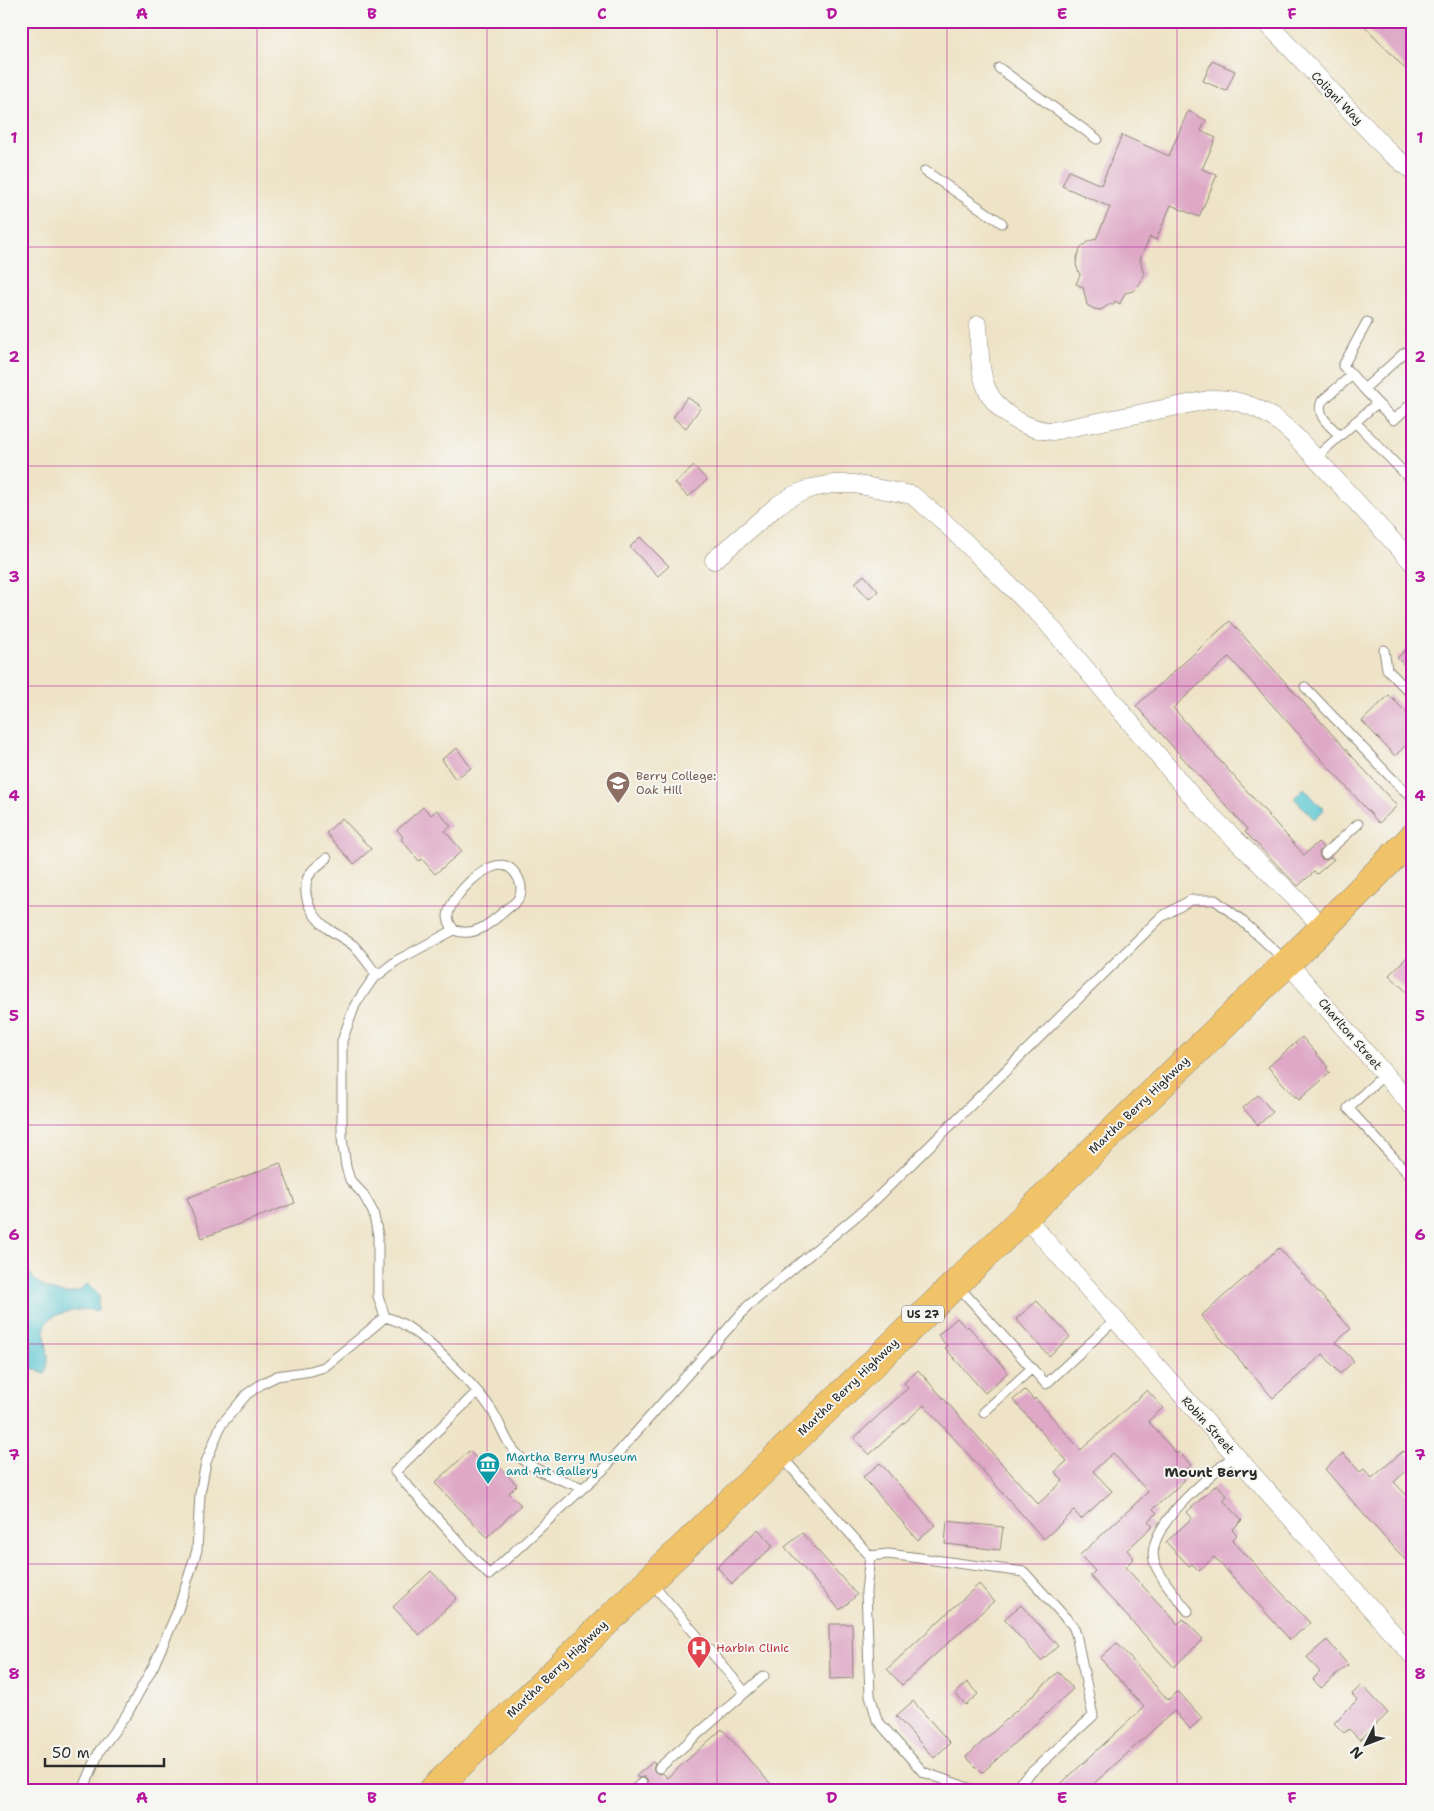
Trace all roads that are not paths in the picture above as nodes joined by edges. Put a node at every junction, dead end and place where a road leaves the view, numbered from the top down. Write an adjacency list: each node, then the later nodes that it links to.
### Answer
1 (1265, 21): 5 (street, Coligni Way)
2 (999, 68): 3 (lane)
3 (1097, 138)
4 (925, 171): 6 (lane)
5 (1413, 171)
6 (1002, 223)
7 (1367, 322): 10 (lane)
8 (978, 325): 16 (street)
9 (1413, 349): 11 (lane)
10 (1352, 375): 11 (lane); 15 (lane)
11 (1364, 389): 12 (lane)
12 (1377, 402): 13 (lane); 14 (lane)
13 (1413, 402)
14 (1355, 422): 15 (lane); 17 (lane)
15 (1340, 436): 16 (lane)
16 (1315, 458): 19 (street)
17 (1413, 482)
18 (714, 560): 28 (street)
19 (1413, 563)
20 (1384, 650): 22 (lane)
21 (1305, 687): 23 (lane)
22 (1413, 696)
23 (1413, 797)
24 (1358, 824): 26 (lane)
25 (1413, 836): 28 (main road, Martha Berry Highway / US 27)
26 (1325, 854)
27 (328, 858): 31 (lane)
28 (1323, 928): 30 (main road, Martha Berry Highway / US 27)
29 (454, 930): 29 (lane); 31 (lane)
30 (1287, 962): 32 (street, Charlton Street); 35 (main road, Martha Berry Highway / US 27); 44 (lane)
31 (377, 975): 37 (lane)
32 (1384, 1074): 33 (street, Charlton Street); 34 (lane)
33 (1413, 1107)
34 (1413, 1179)
35 (1024, 1216): 36 (main road, Martha Berry Highway / US 27); 38 (street, Robin Street)
36 (956, 1283): 39 (lane); 42 (main road, Martha Berry Highway / US 27)
37 (385, 1317): 40 (lane); 53 (lane)
38 (1116, 1320): 39 (lane); 43 (street, Robin Street)
39 (1032, 1368): 41 (lane)
40 (477, 1392): 44 (lane); 44 (lane)
41 (984, 1412)
42 (779, 1454): 45 (lane); 46 (main road, Martha Berry Highway / US 27)
43 (1234, 1455): 47 (lane); 48 (street, Robin Street)
44 (583, 1488)
45 (870, 1556): 56 (lane); 57 (lane)
46 (649, 1579): 50 (lane); 54 (main road, Martha Berry Highway / US 27)
47 (1188, 1611)
48 (1413, 1656)
49 (764, 1676): 50 (lane)
50 (745, 1692): 51 (lane)
51 (659, 1768)
52 (642, 1783): 55 (lane)
53 (83, 1790)
54 (433, 1790)
55 (634, 1790)
56 (974, 1790)
57 (1012, 1790)

